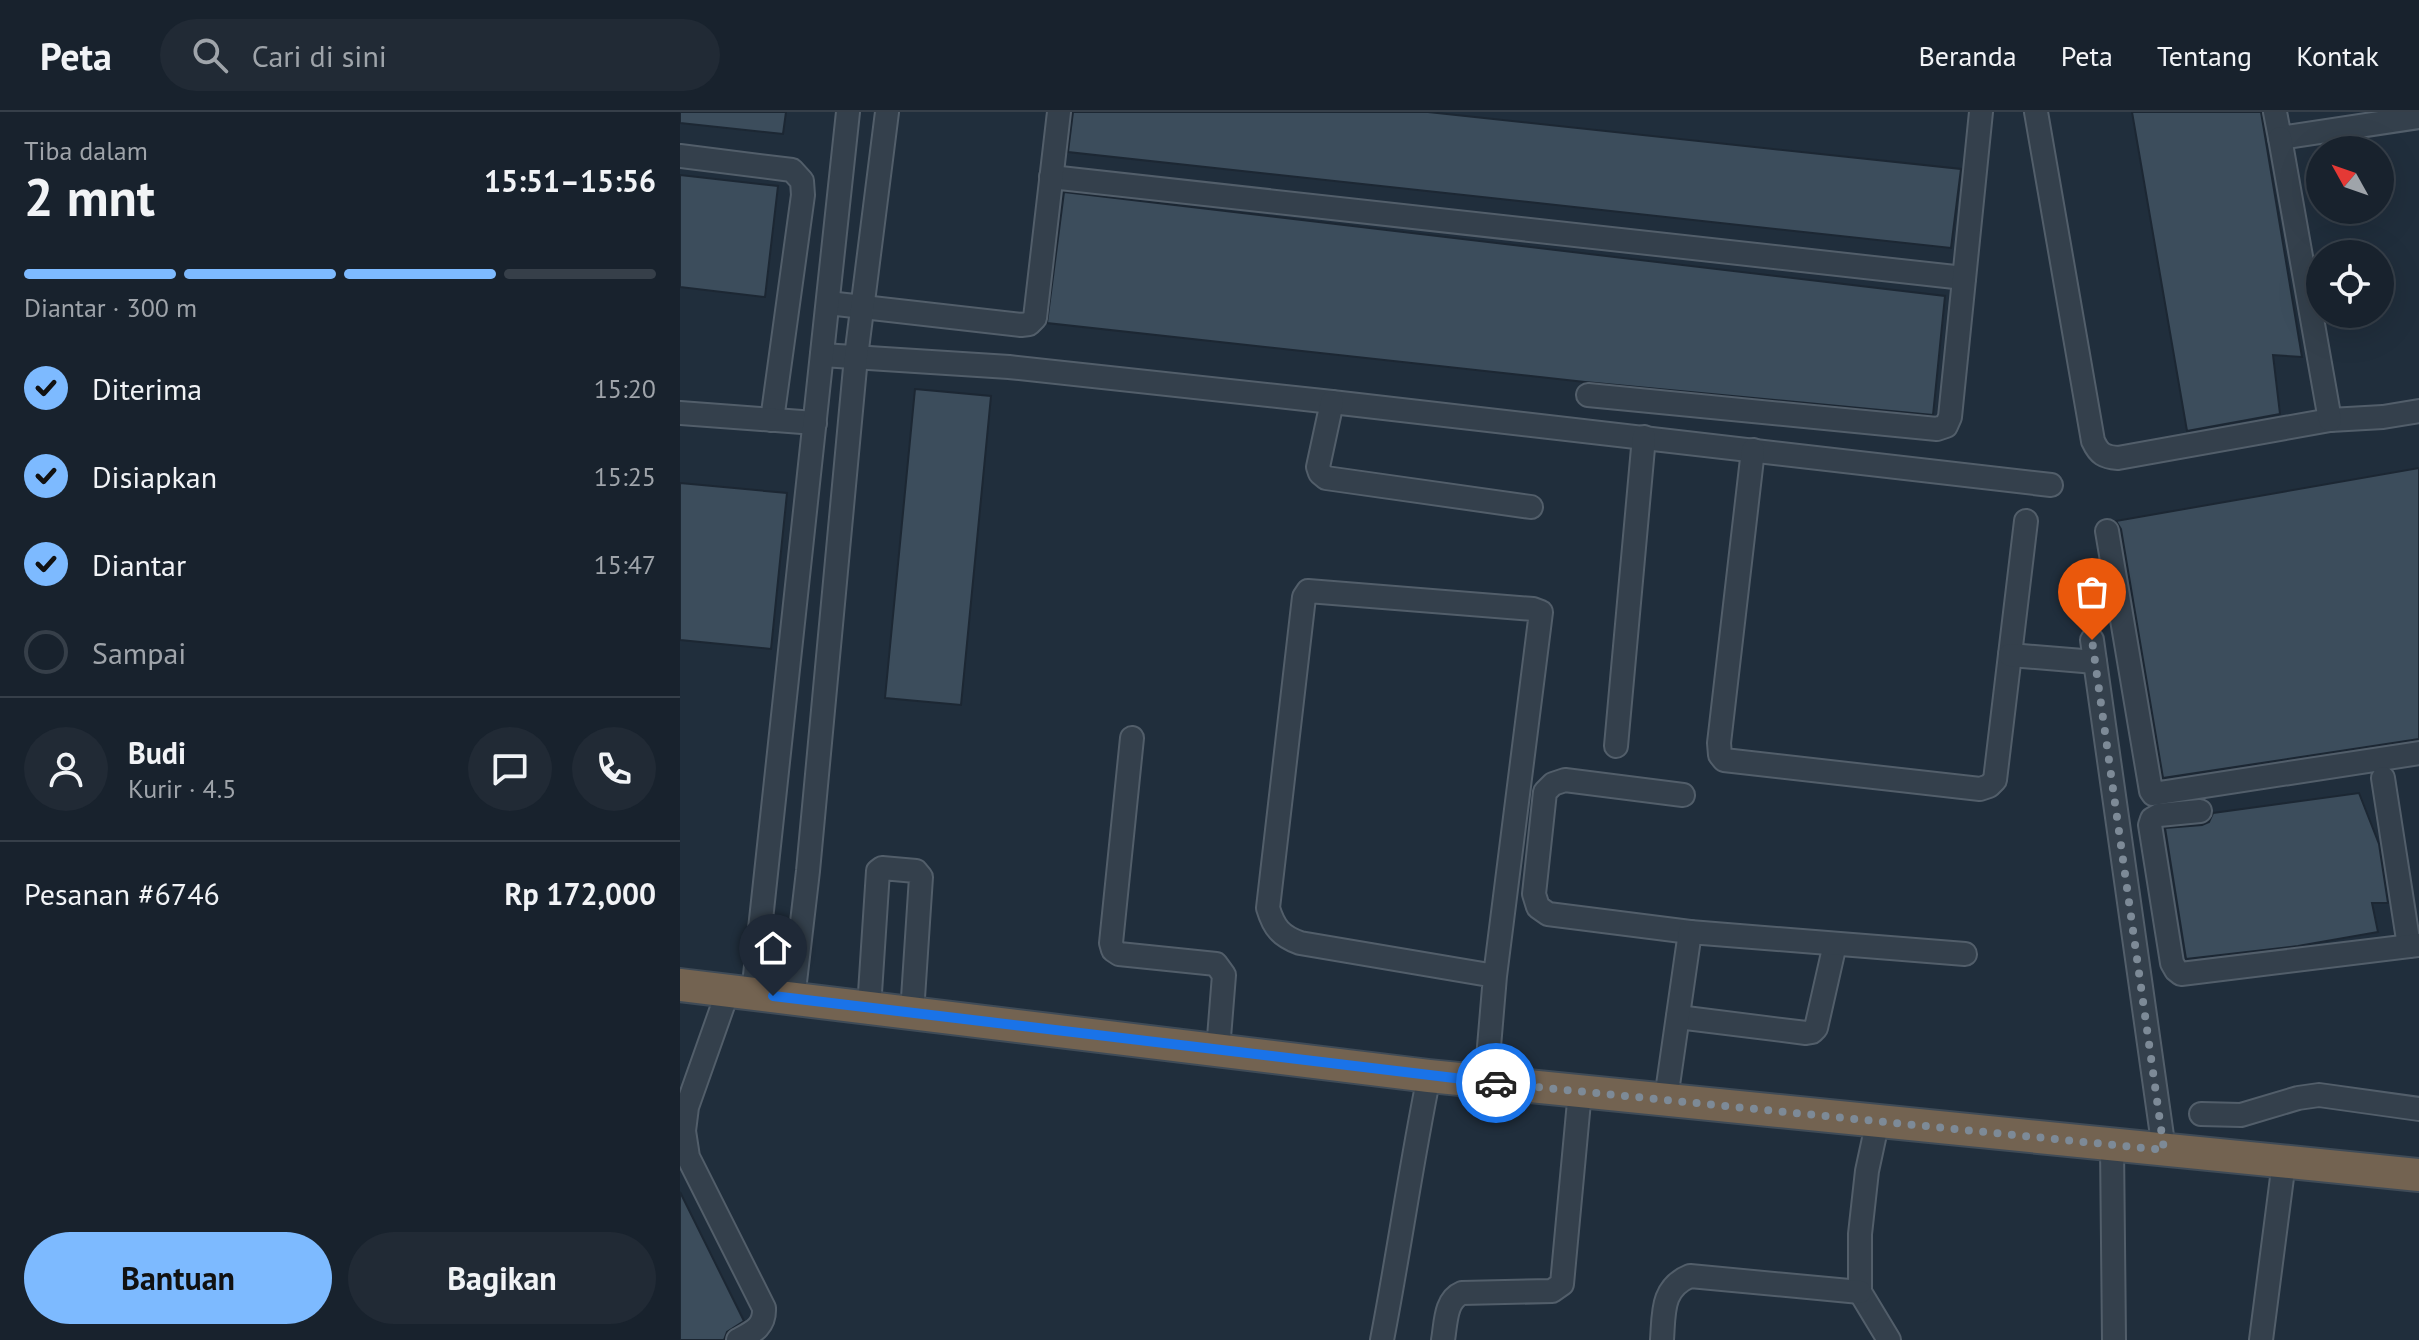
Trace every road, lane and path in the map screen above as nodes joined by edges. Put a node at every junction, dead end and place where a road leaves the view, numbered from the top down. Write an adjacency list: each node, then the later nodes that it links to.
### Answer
1 (848, 112): 12 (lane)
2 (887, 112): 13 (lane)
3 (1059, 112): 10 (lane)
4 (1981, 112): 11 (lane)
5 (2036, 112): 21 (lane)
6 (2275, 112): 8 (lane)
7 (2419, 117): 8 (lane)
8 (2280, 138): 21 (lane)
9 (680, 156): 20 (lane)
10 (1051, 177): 11 (lane); 13 (lane)
11 (1964, 278): 16 (lane)
12 (828, 303): 13 (lane); 14 (lane)
13 (864, 305): 15 (lane)
14 (822, 355): 15 (lane); 22 (lane)
15 (856, 357): 17 (lane); 43 (lane)
16 (1588, 395)
17 (1332, 402): 23 (lane); 26 (lane)
18 (2419, 411): 21 (lane)
19 (680, 413): 20 (lane)
20 (772, 420): 22 (lane)
21 (2330, 420)
22 (815, 423): 42 (lane)
23 (1644, 437): 24 (lane); 31 (lane)
24 (1753, 450): 25 (lane); 29 (lane)
25 (2051, 485)
26 (1531, 507)
27 (2026, 521): 29 (lane)
28 (2107, 531): 32 (lane)
29 (2010, 655): 57 (lane)
30 (1132, 738): 47 (lane)
31 (1616, 746)
32 (2419, 753)
33 (2383, 778): 38 (lane)
34 (1683, 795): 36 (lane)
35 (2200, 811): 38 (lane)
36 (1690, 932): 37 (lane); 46 (lane)
37 (1835, 944): 39 (lane); 46 (lane)
38 (2414, 945)
39 (1965, 954)
40 (1495, 976): 40 (lane); 50 (lane)
41 (680, 985): 42 (highway)
42 (741, 992): 43 (highway); 48 (lane)
43 (793, 999): 44 (highway)
44 (869, 1008): 45 (highway); 45 (lane)
45 (912, 1013): 47 (highway)
46 (1678, 1017): 52 (lane)
47 (1218, 1050): 49 (highway)
48 (691, 1066): 61 (lane)
49 (1429, 1076): 50 (highway); 62 (lane)
50 (1486, 1082): 51 (highway)
51 (1580, 1091): 52 (highway); 63 (lane)
52 (1666, 1099): 55 (highway)
53 (2419, 1109): 54 (lane)
54 (2201, 1114)
55 (1874, 1140): 56 (highway); 60 (lane)
56 (2112, 1145): 57 (highway); 66 (lane)
57 (2164, 1150): 58 (highway)
58 (2284, 1162): 59 (highway); 67 (lane)
59 (2419, 1175)
60 (1860, 1292): 64 (lane); 65 (lane)
61 (738, 1340)
62 (1382, 1340)
63 (1443, 1340)
64 (1662, 1340)
65 (1889, 1340)
66 (2114, 1340)
67 (2261, 1340)

